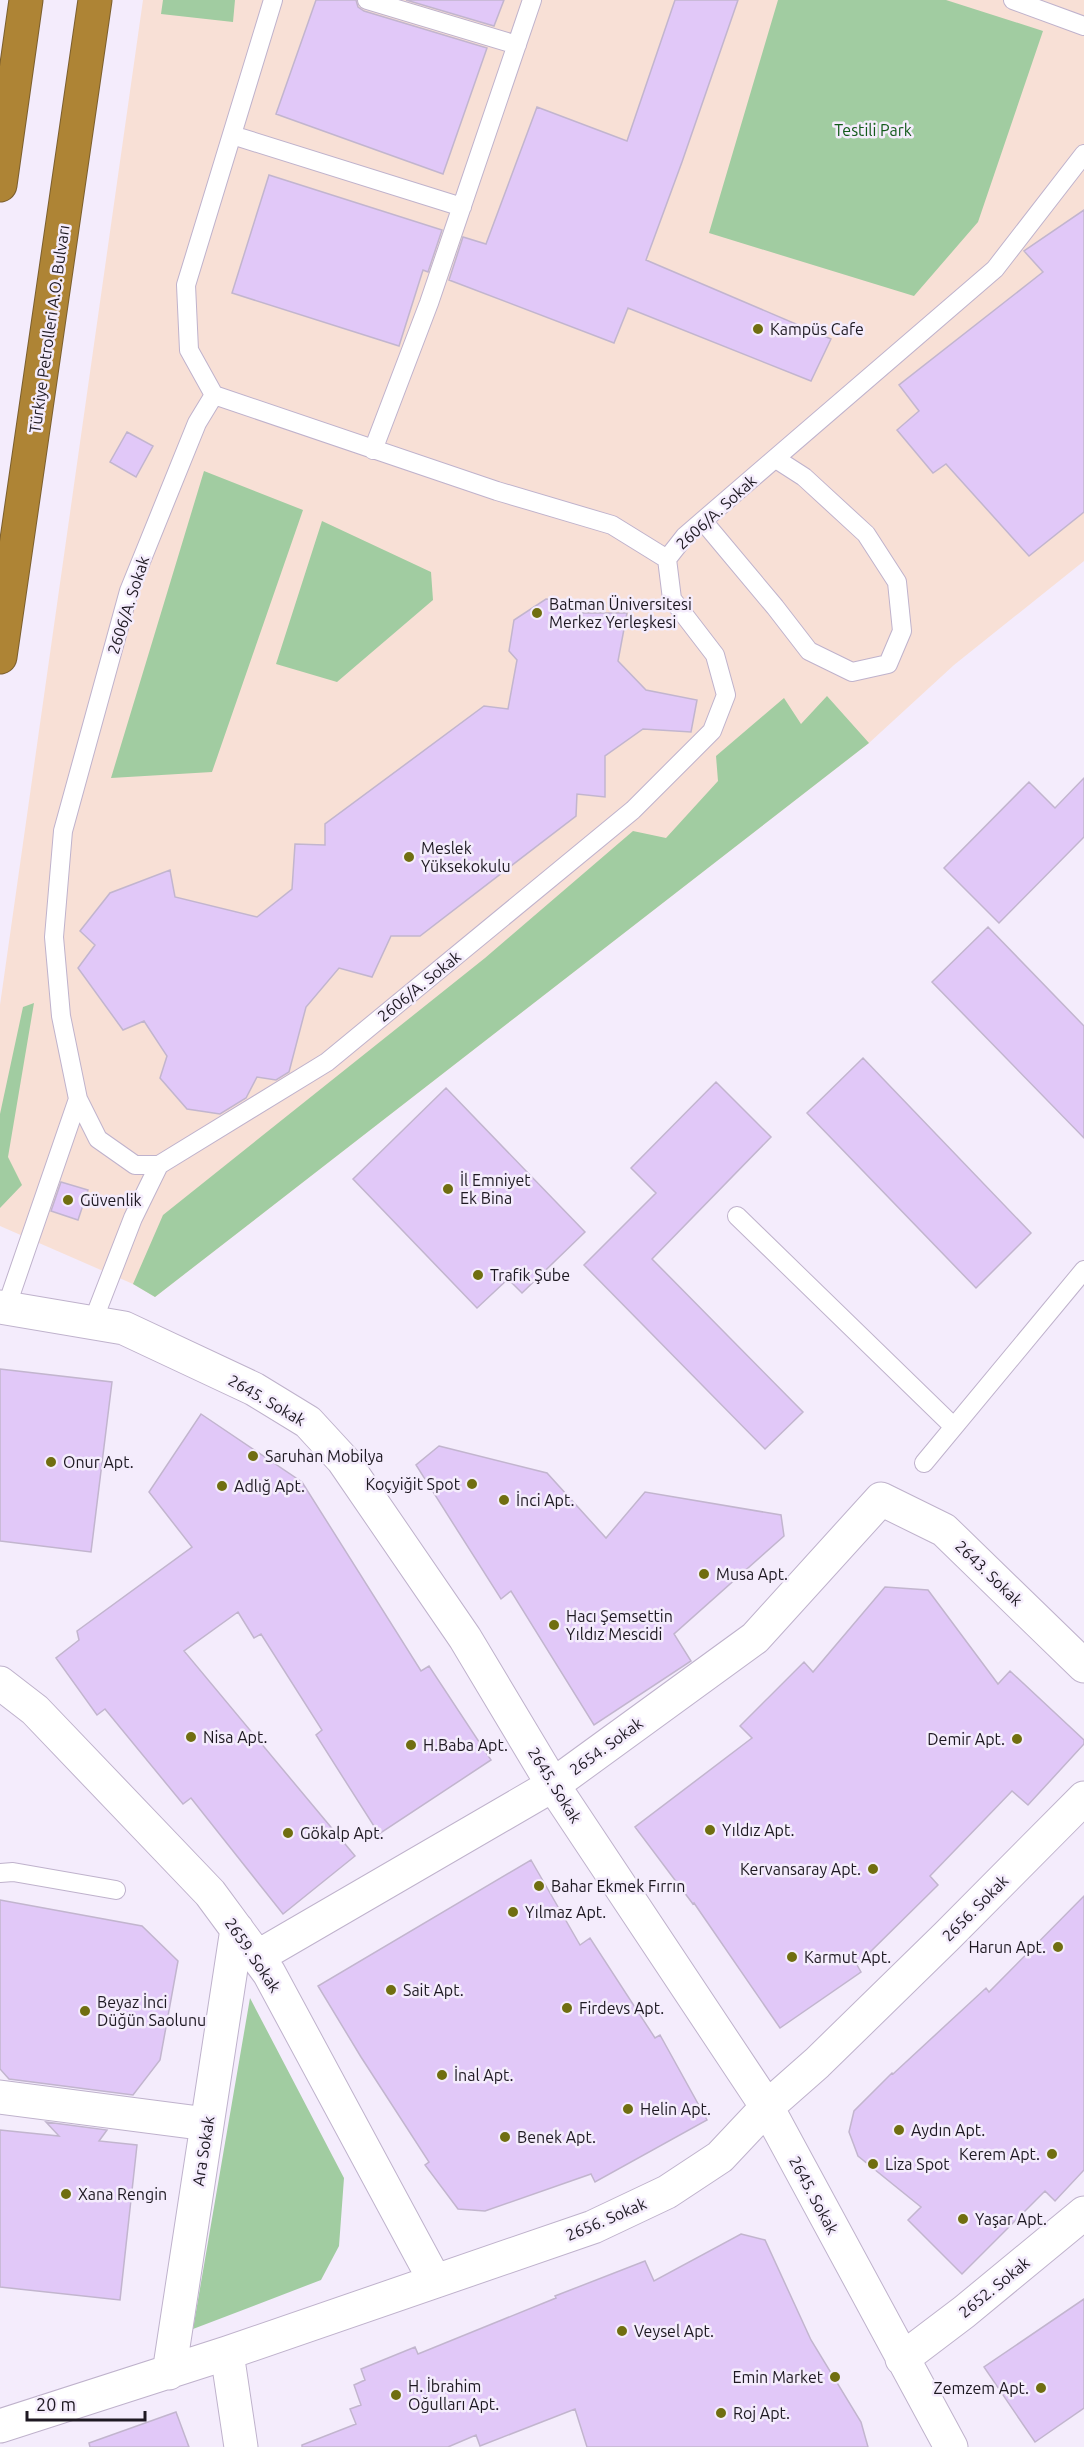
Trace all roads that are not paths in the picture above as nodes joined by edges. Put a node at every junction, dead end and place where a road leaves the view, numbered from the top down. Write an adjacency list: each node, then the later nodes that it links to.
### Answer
1 (26, 0): 11 (highway)
2 (95, 0): 18 (highway, Türkiye Petrolleri A.O. Bulvarı)
3 (273, 0): 9 (lane)
4 (367, 0): 8 (lane)
5 (532, 0): 8 (lane)
6 (1013, 0): 7 (lane)
7 (1084, 26)
8 (517, 45): 12 (lane)
9 (232, 135): 12 (lane); 13 (lane)
10 (1084, 154): 15 (lane, 2606/A. Sokak)
11 (0, 185)
12 (462, 207): 14 (lane)
13 (214, 395): 14 (lane); 19 (lane, 2606/A. Sokak)
14 (373, 450): 17 (lane)
15 (776, 459): 16 (lane, 2606/A. Sokak); 16 (lane)
16 (703, 521): 17 (lane, 2606/A. Sokak)
17 (667, 559): 20 (lane, 2606/A. Sokak)
18 (0, 657)
19 (78, 1100): 20 (lane, 2606/A. Sokak); 23 (lane)
20 (159, 1165): 24 (lane)
21 (737, 1216): 25 (lane)
22 (1084, 1270): 25 (lane)
23 (3, 1308): 24 (street, 2645. Sokak)
24 (93, 1321): 30 (street, 2645. Sokak)
25 (954, 1427): 26 (lane)
26 (924, 1462)
27 (881, 1499): 28 (street, 2643. Sokak); 30 (street, 2654. Sokak)
28 (1084, 1666)
29 (0, 1683): 34 (street, 2659. Sokak)
30 (553, 1785): 35 (street, 2654. Sokak); 37 (street, 2645. Sokak)
31 (1084, 1798): 37 (street, 2656. Sokak)
32 (0, 1873): 33 (lane)
33 (116, 1890)
34 (237, 1929): 35 (street, 2659. Sokak); 38 (street, Ara Sokak)
35 (257, 1957): 40 (street, 2659. Sokak)
36 (0, 2097): 38 (street)
37 (767, 2107): 40 (street, 2656. Sokak); 42 (street, 2645. Sokak)
38 (207, 2124): 43 (street, Ara Sokak)
39 (1084, 2213): 42 (street, 2652. Sokak)
40 (435, 2281): 41 (street, 2656. Sokak)
41 (227, 2353): 43 (street, 2656. Sokak); 45 (street)
42 (902, 2359): 46 (street, 2645. Sokak)
43 (169, 2373): 44 (street, 2656. Sokak)
44 (0, 2426)
45 (241, 2447)
46 (951, 2447)

